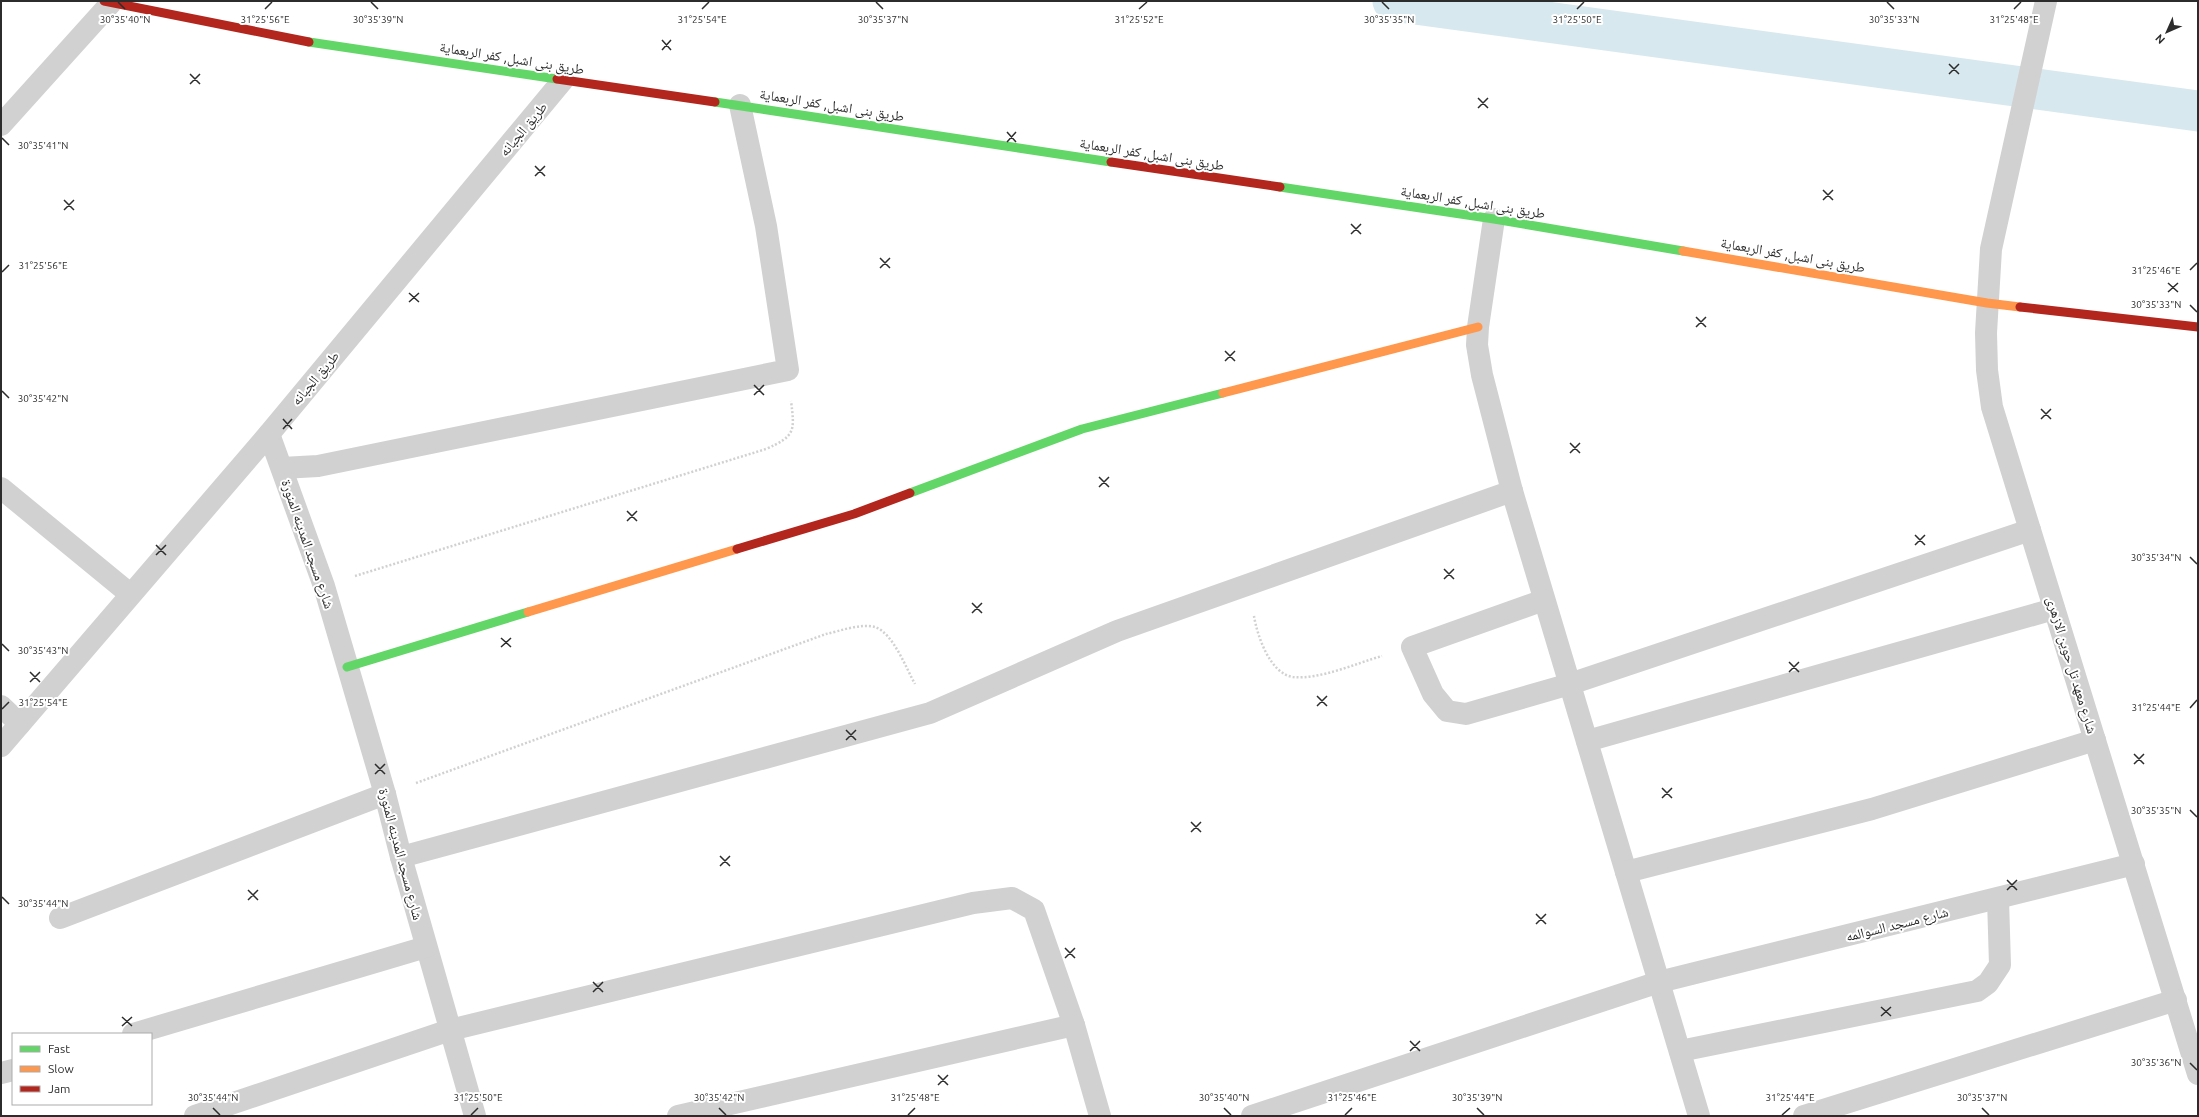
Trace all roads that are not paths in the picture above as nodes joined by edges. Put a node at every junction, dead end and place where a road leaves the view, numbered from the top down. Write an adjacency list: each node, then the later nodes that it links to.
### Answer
1 (2046, 1): 7 (street, شارع معهد تل حوين الازهرى)
2 (107, 2): 3 (street, طريق بنى اشبل, كفر الربعماية); 5 (street)
3 (563, 80): 4 (street, طريق بنى اشبل, كفر الربعماية); 10 (street, طريق الجبانه)
4 (740, 105): 6 (street, طريق بنى اشبل, كفر الربعماية); 11 (street)
5 (1, 125)
6 (1494, 219): 7 (street, طريق بنى اشبل, كفر الربعماية); 8 (street)
7 (1987, 303): 9 (street, طريق بنى اشبل, كفر الربعماية); 14 (street, شارع معهد تل حوين الازهرى)
8 (1478, 326): 13 (street); 18 (street)
9 (2198, 327)
10 (269, 434): 11 (street, شارع مسجد المدينه المنورة); 15 (street, طريق الجبانه)
11 (282, 468): 18 (street, شارع مسجد المدينه المنورة)
12 (1, 488): 15 (street)
13 (1512, 491): 16 (street); 26 (street)
14 (2030, 530): 17 (street, شارع معهد تل حوين الازهرى); 19 (street)
15 (130, 594): 21 (street, طريق الجبانه)
16 (1544, 600): 19 (street); 19 (street)
17 (2054, 609): 22 (street, شارع معهد تل حوين الازهرى); 23 (street)
18 (347, 667): 25 (street, شارع مسجد المدينه المنورة)
19 (1570, 684): 23 (street)
20 (1, 706): 21 (street)
21 (20, 724): 24 (street, طريق الجبانه)
22 (2095, 740): 27 (street, شارع معهد تل حوين الازهرى); 28 (street)
23 (1587, 741): 28 (street)
24 (1, 746)
25 (385, 794): 26 (street, شارع مسجد المدينه المنورة); 30 (street)
26 (401, 857): 31 (street, شارع مسجد المدينه المنورة)
27 (2134, 864): 29 (street, شارع مسجد السوالمه); 33 (street, شارع معهد تل حوين الازهرى)
28 (1626, 872): 32 (street)
29 (1998, 899): 32 (street, شارع مسجد السوالمه); 37 (street)
30 (60, 918)
31 (426, 946): 35 (street, شارع مسجد المدينه المنورة); 36 (street)
32 (1659, 982): 37 (street); 45 (street, شارع مسجد السوالمه)
33 (2176, 1000): 40 (street, شارع معهد تل حوين الازهرى); 47 (street)
34 (1074, 1025): 35 (street); 43 (street); 44 (street)
35 (450, 1030): 41 (street); 42 (street, شارع مسجد المدينه المنورة)
36 (136, 1033)
37 (1680, 1051): 46 (street)
38 (12, 1070): 39 (street)
39 (1, 1074)
40 (2198, 1074)
41 (195, 1116)
42 (475, 1116)
43 (678, 1116)
44 (1100, 1116)
45 (1252, 1116)
46 (1699, 1116)
47 (1804, 1116)

